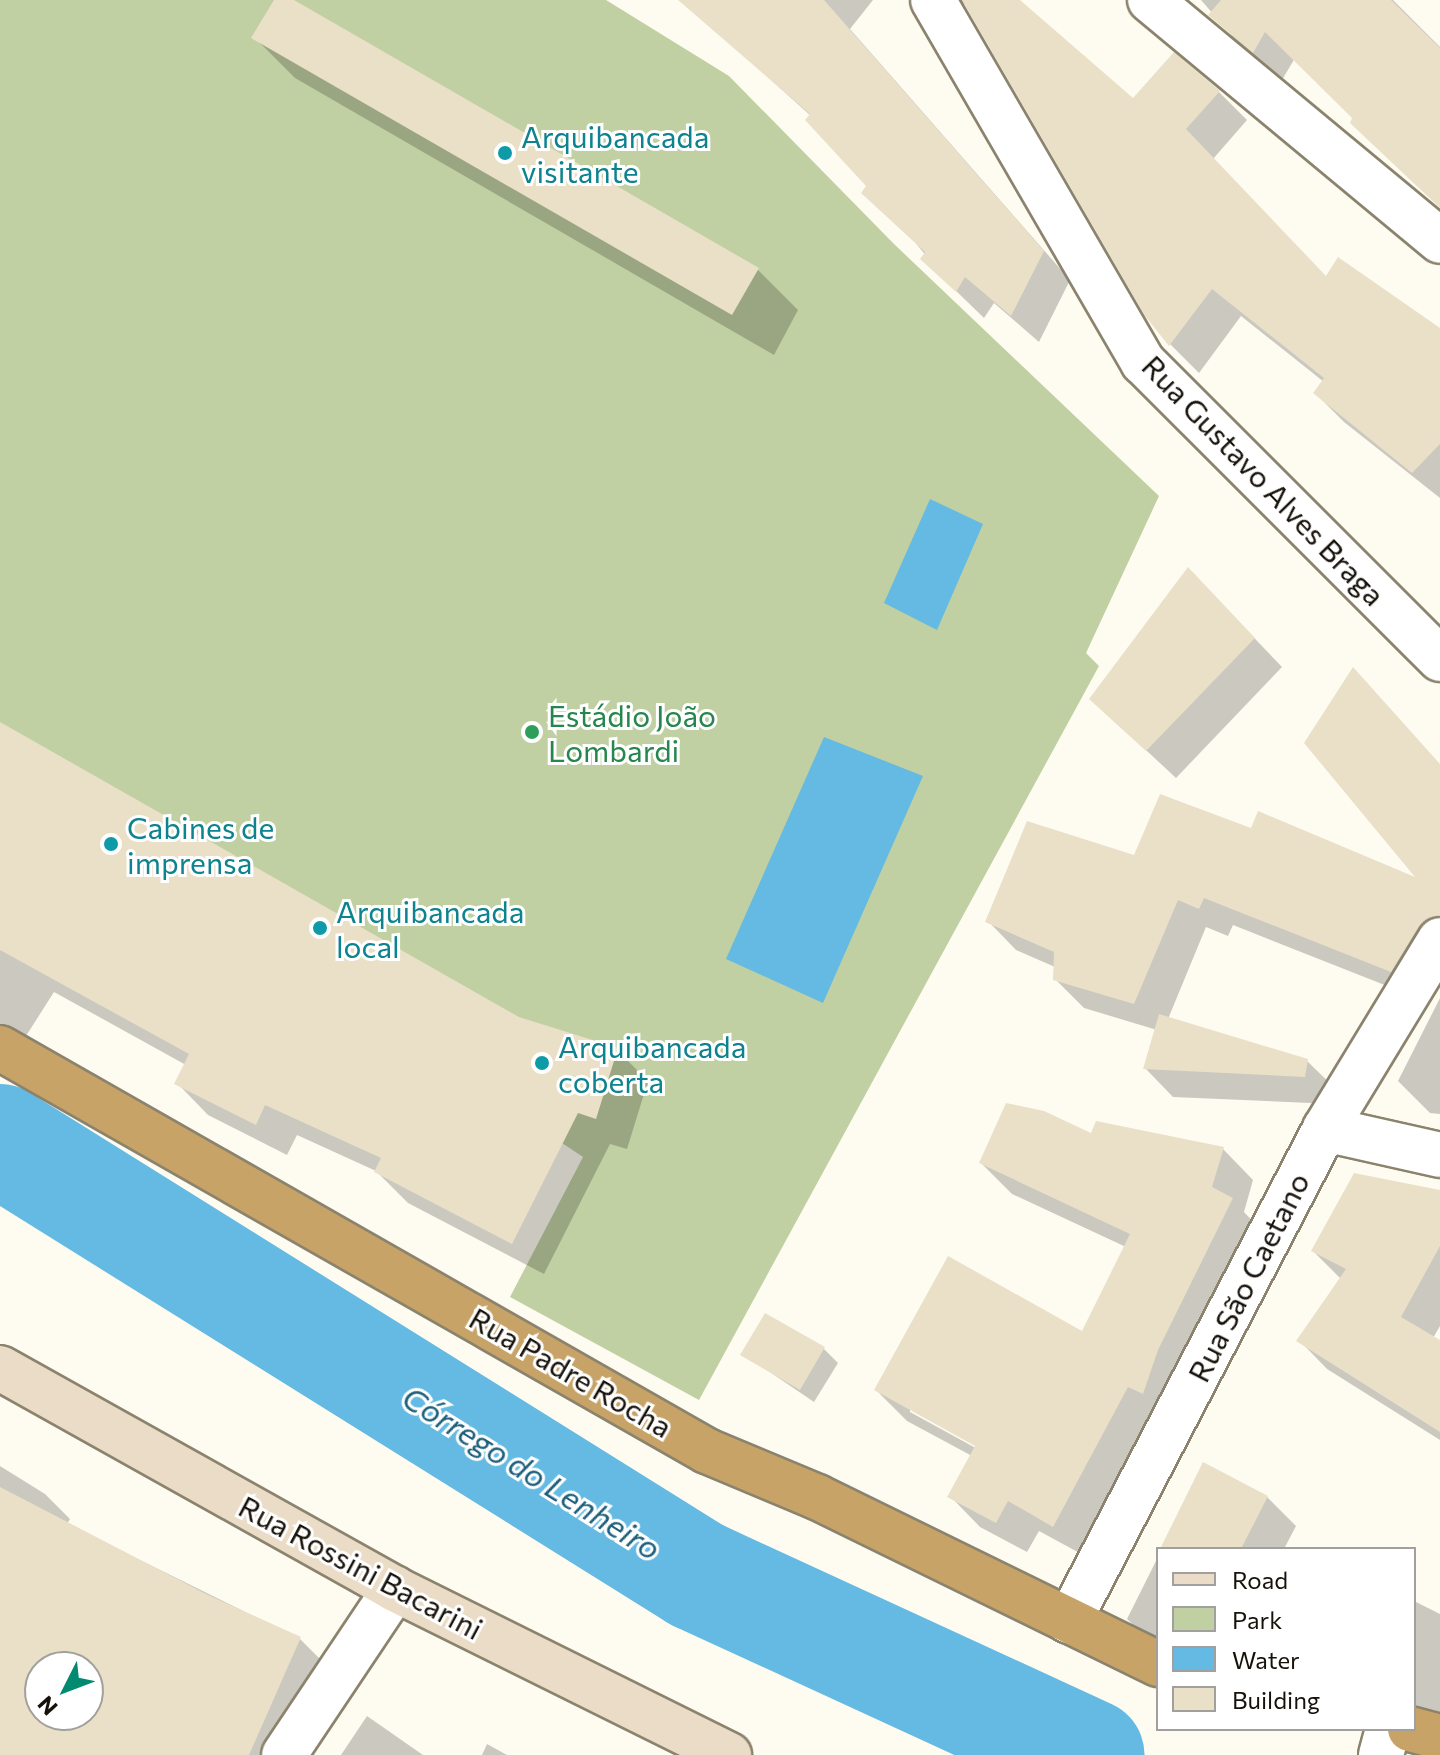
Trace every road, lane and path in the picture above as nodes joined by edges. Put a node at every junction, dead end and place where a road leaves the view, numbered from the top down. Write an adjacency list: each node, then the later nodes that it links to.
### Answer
1 (933, 0): 4 (street, Rua Gustavo Alves Braga)
2 (1150, 0): 3 (street)
3 (1440, 241)
4 (1440, 659)
5 (1440, 940): 7 (street, Rua São Caetano)
6 (0, 1048): 11 (highway, Rua Padre Rocha)
7 (1325, 1129): 8 (street); 11 (street, Rua São Caetano)
8 (1440, 1155)
9 (0, 1368): 10 (main road, Rua Rossini Bacarini)
10 (395, 1589): 16 (street); 17 (main road, Rua Rossini Bacarini)
11 (1069, 1621): 12 (highway, Rua Padre Rocha)
12 (1156, 1663)
13 (1387, 1731): 18 (street)
14 (1416, 1731): 15 (highway)
15 (1440, 1737)
16 (284, 1755)
17 (729, 1755)
18 (1381, 1755)

